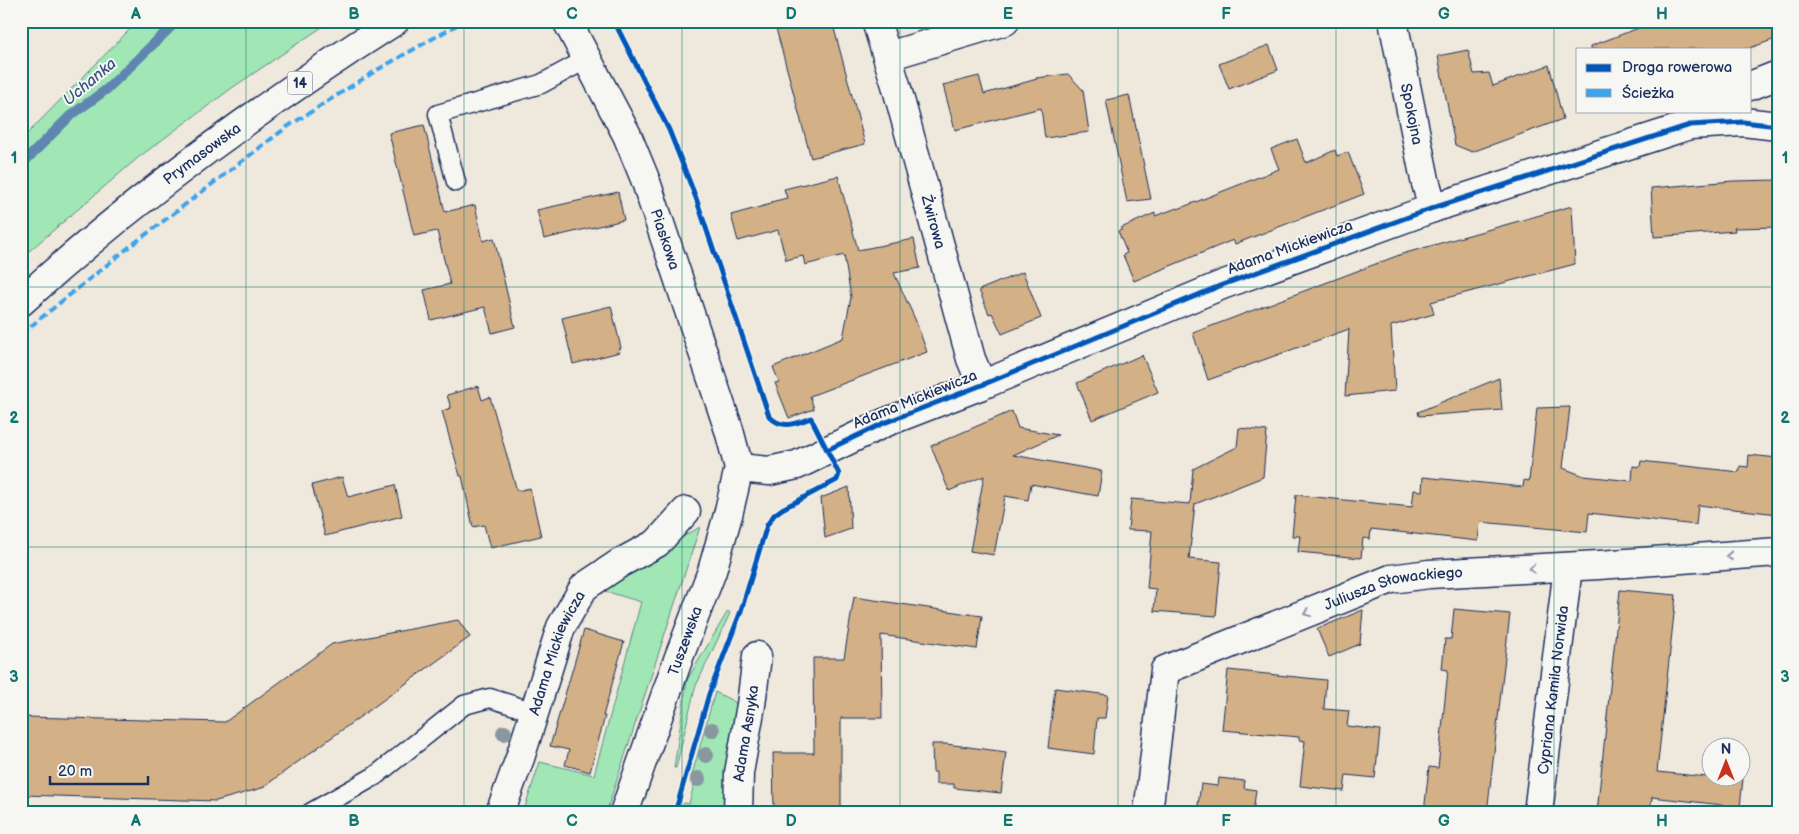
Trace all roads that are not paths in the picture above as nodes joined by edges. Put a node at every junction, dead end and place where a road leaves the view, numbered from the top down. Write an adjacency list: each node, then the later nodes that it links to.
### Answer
1 (395, 21): 14 (street, Prymasowska / 14)
2 (567, 21): 7 (street, Piaskowa)
3 (876, 21): 6 (street, Żwirowa)
4 (1005, 21): 6 (street)
5 (1393, 21): 13 (street, Spokojna)
6 (888, 56): 15 (street, Żwirowa)
7 (587, 59): 12 (lane); 16 (street, Piaskowa)
8 (1778, 75): 9 (street)
9 (1752, 85)
10 (1693, 118): 11 (street, Adama Mickiewicza); 13 (street, Adama Mickiewicza)
11 (1778, 126)
12 (456, 182)
13 (1433, 208): 15 (street, Adama Mickiewicza)
14 (21, 302)
15 (982, 385): 16 (street, Adama Mickiewicza)
16 (739, 468): 24 (street, Tuszewska)
17 (686, 511): 21 (street, Adama Mickiewicza)
18 (1778, 552): 19 (street, Juliusza Słowackiego, one-way to 19)
19 (1568, 567): 26 (street, Juliusza Słowackiego, one-way to 26); 27 (street, Cypriana Kamila Norwida)
20 (757, 656): 25 (street, Adama Asnyka)
21 (534, 712): 22 (lane); 23 (street, Adama Mickiewicza)
22 (310, 813)
23 (500, 813)
24 (624, 813)
25 (738, 813)
26 (1148, 813)
27 (1538, 813)

